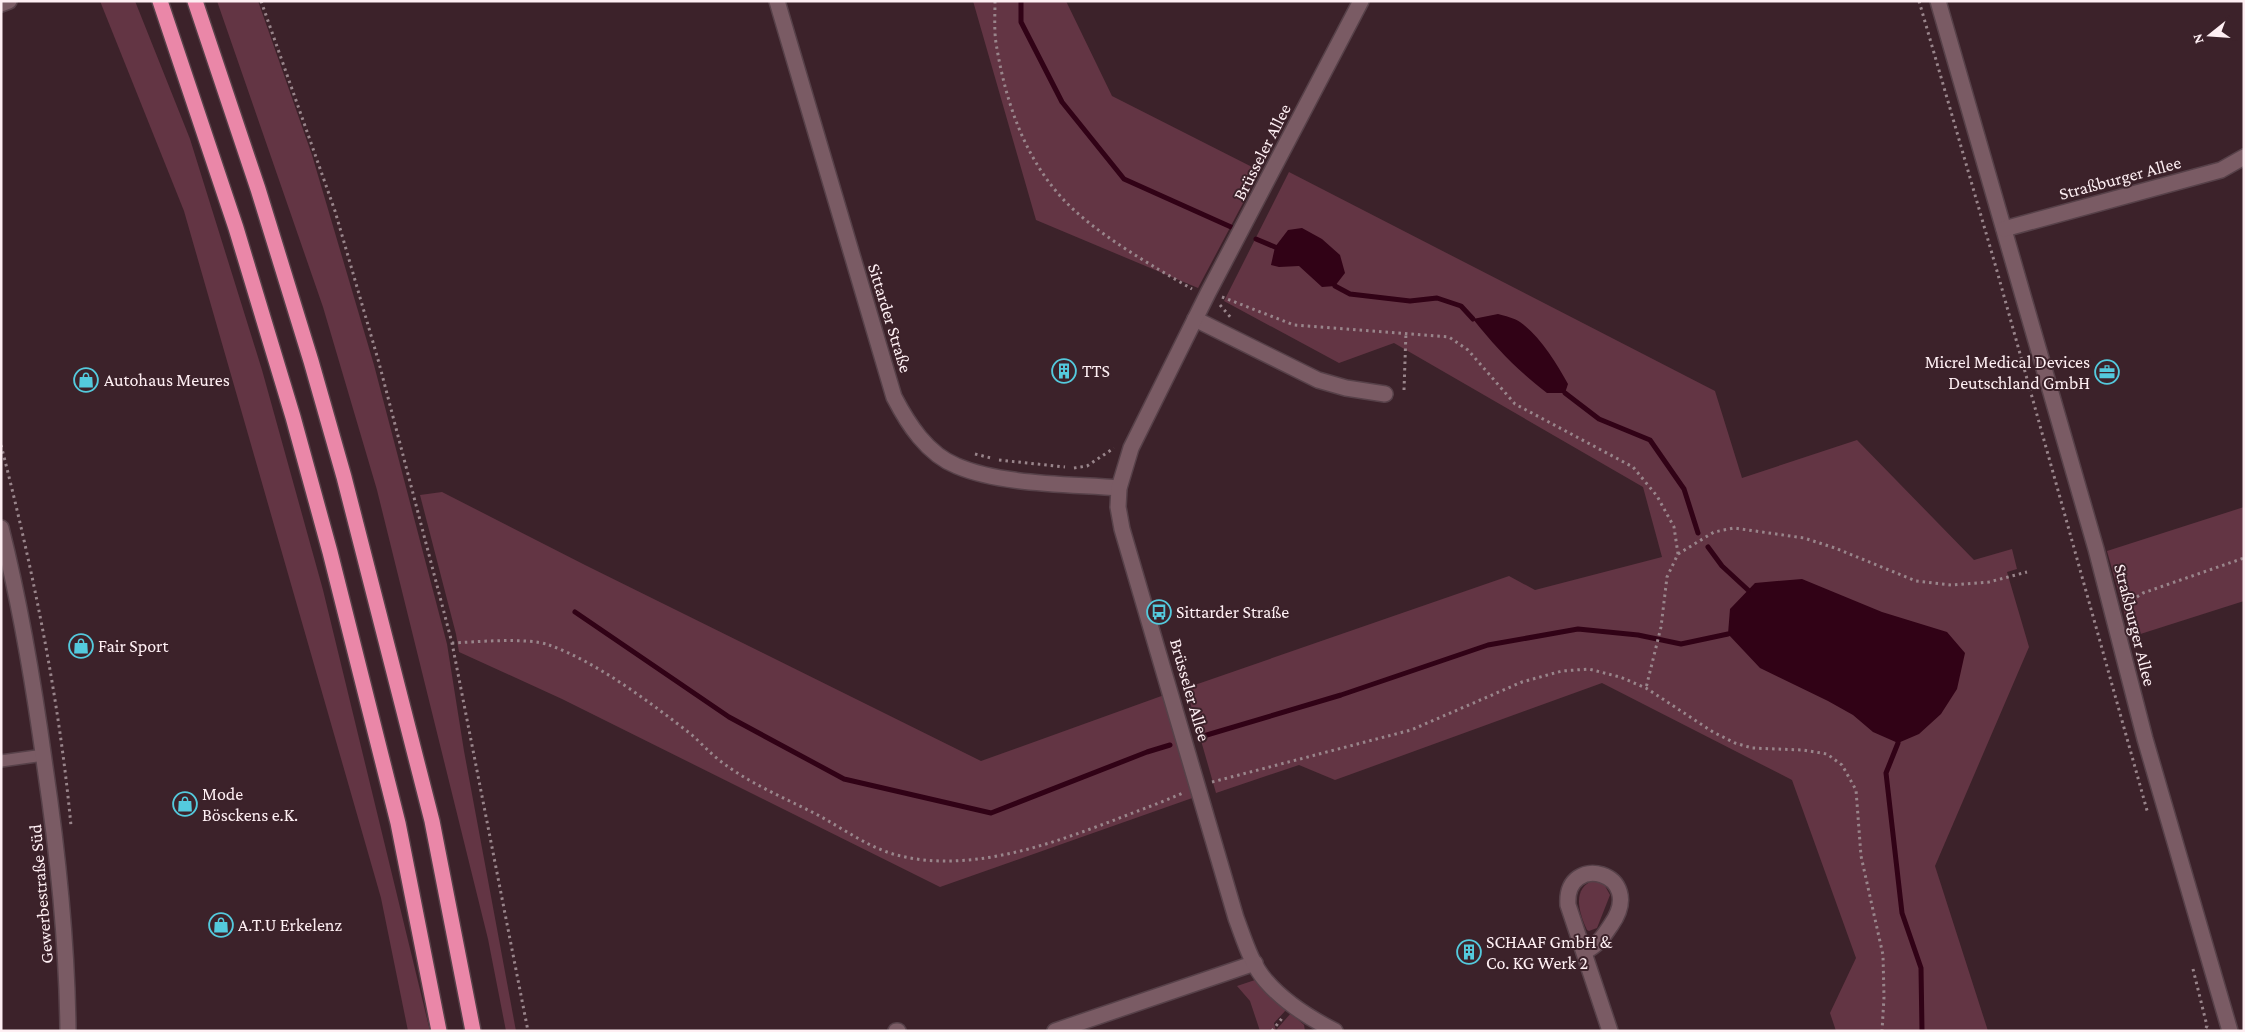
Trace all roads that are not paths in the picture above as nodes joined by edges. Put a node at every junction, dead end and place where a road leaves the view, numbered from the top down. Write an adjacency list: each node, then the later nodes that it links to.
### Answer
1 (9, 1): 7 (street)
2 (195, 1): 21 (highway)
3 (777, 1): 12 (street, Sittarder Straße)
4 (1361, 1): 10 (street, Brüsseler Allee)
5 (1938, 1): 9 (street, Straßburger Allee)
6 (161, 3): 20 (highway)
7 (1, 4)
8 (2244, 157): 9 (street, Straßburger Allee)
9 (2004, 229): 24 (street, Straßburger Allee)
10 (1195, 318): 11 (street); 12 (street, Brüsseler Allee)
11 (1385, 394)
12 (1119, 488): 17 (street, Brüsseler Allee)
13 (1, 528): 14 (street, Gewerbestraße Süd)
14 (44, 755): 15 (lane); 19 (street, Gewerbestraße Süd)
15 (1, 761)
16 (1584, 952): 16 (street); 23 (street)
17 (1254, 963): 18 (street, Brüsseler Allee); 22 (street)
18 (1327, 1029)
19 (68, 1031)
20 (440, 1031)
21 (473, 1031)
22 (1055, 1031)
23 (1610, 1031)
24 (2230, 1031)

